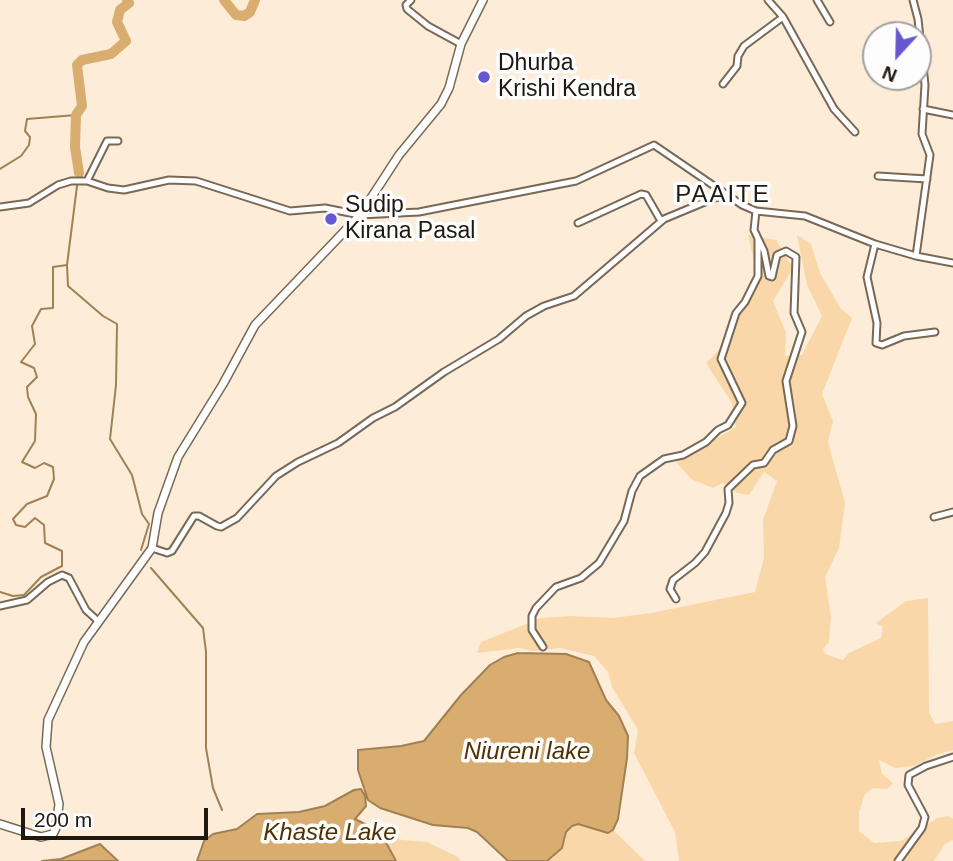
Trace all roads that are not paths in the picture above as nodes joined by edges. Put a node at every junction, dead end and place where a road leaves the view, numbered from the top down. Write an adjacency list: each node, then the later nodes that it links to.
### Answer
1 (411, 0): 8 (street)
2 (483, 0): 8 (street)
3 (768, 0): 6 (street)
4 (817, 0): 7 (street)
5 (913, 0): 10 (street)
6 (783, 17): 9 (street); 12 (street)
7 (830, 22)
8 (461, 44): 20 (street)
9 (723, 84)
10 (923, 109): 11 (street); 15 (street)
11 (953, 115)
12 (855, 132)
13 (118, 141): 16 (street)
14 (878, 176): 15 (street)
15 (927, 179): 25 (street)
16 (87, 181): 18 (street); 20 (street)
17 (729, 194): 19 (street); 20 (street); 21 (street)
18 (0, 207)
19 (756, 211): 23 (street); 24 (street)
20 (360, 215): 30 (street)
21 (661, 221): 22 (street); 30 (street)
22 (578, 223)
23 (758, 240): 31 (street); 34 (street)
24 (875, 244): 25 (street); 27 (street)
25 (916, 256): 26 (street)
26 (953, 263)
27 (935, 332)
28 (953, 512): 29 (street)
29 (934, 517)
30 (152, 548): 33 (street)
31 (676, 599)
32 (0, 606): 33 (street)
33 (98, 621): 36 (street)
34 (543, 647)
35 (953, 757): 37 (street)
36 (0, 824)
37 (898, 861)

